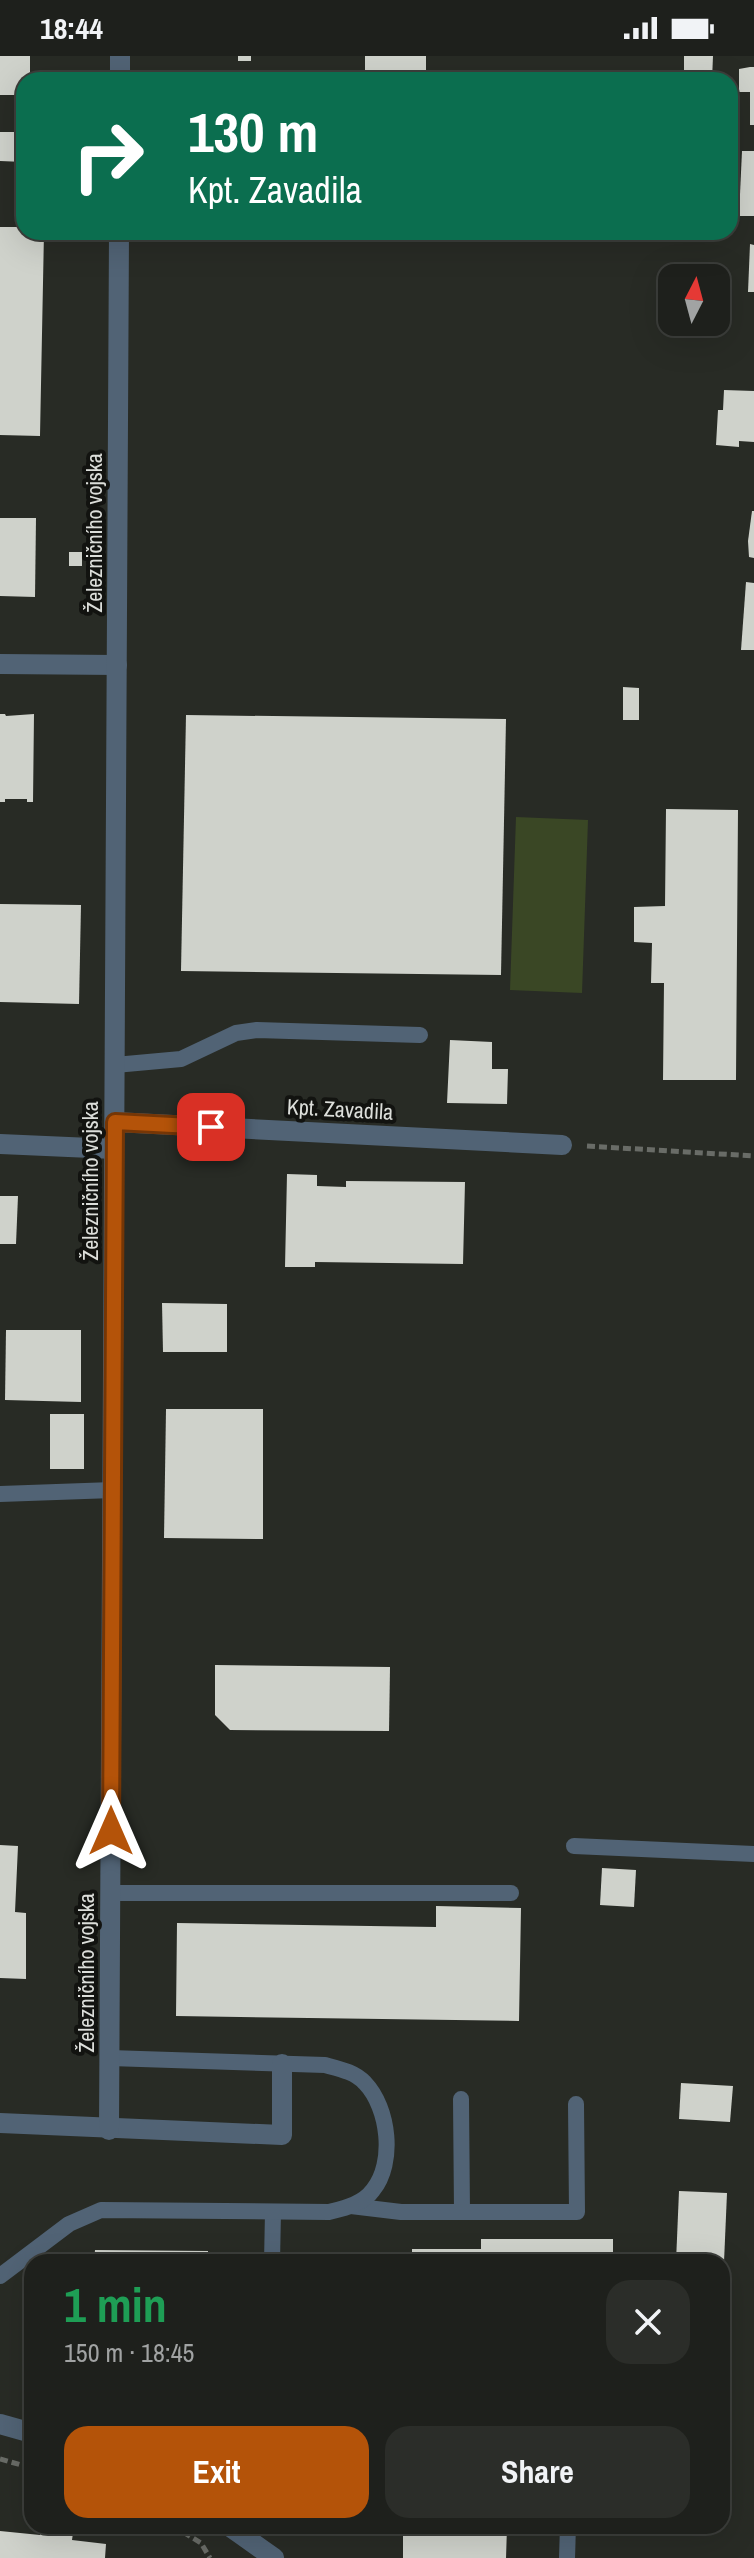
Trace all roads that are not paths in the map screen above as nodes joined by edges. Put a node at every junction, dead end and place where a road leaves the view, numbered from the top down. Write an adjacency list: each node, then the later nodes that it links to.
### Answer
1 (119, 240): 3 (street, Železničního vojska)
2 (0, 664): 3 (street)
3 (117, 665): 5 (street, Železničního vojska)
4 (420, 1035): 5 (lane)
5 (115, 1065): 6 (street, Železničního vojska)
6 (115, 1122): 8 (street, Kpt. Zavadila); 9 (street, Železničního vojska)
7 (0, 1144): 9 (street)
8 (562, 1145)
9 (114, 1149): 10 (street, Železničního vojska)
10 (113, 1490): 11 (lane); 14 (street, Železničního vojska)
11 (0, 1494)
12 (574, 1846): 13 (lane)
13 (754, 1854)
14 (110, 1893): 15 (lane); 16 (street, Železničního vojska)
15 (511, 1893)
16 (110, 2058): 17 (lane); 21 (street, Železničního vojska)
17 (282, 2064): 21 (street); 22 (lane)
18 (461, 2099): 24 (lane)
19 (576, 2104): 24 (lane)
20 (0, 2123): 21 (street)
21 (109, 2130)
22 (351, 2206): 23 (lane); 24 (lane)
23 (273, 2212): 25 (lane); 26 (lane)
24 (462, 2212)
25 (29, 2254)
26 (272, 2254)
27 (24, 2258): 28 (lane)
28 (0, 2276)
29 (0, 2424): 30 (street)
30 (24, 2431)
31 (235, 2534): 33 (street)
32 (568, 2534): 35 (lane)
33 (249, 2551): 34 (street)
34 (274, 2558)
35 (567, 2558)

